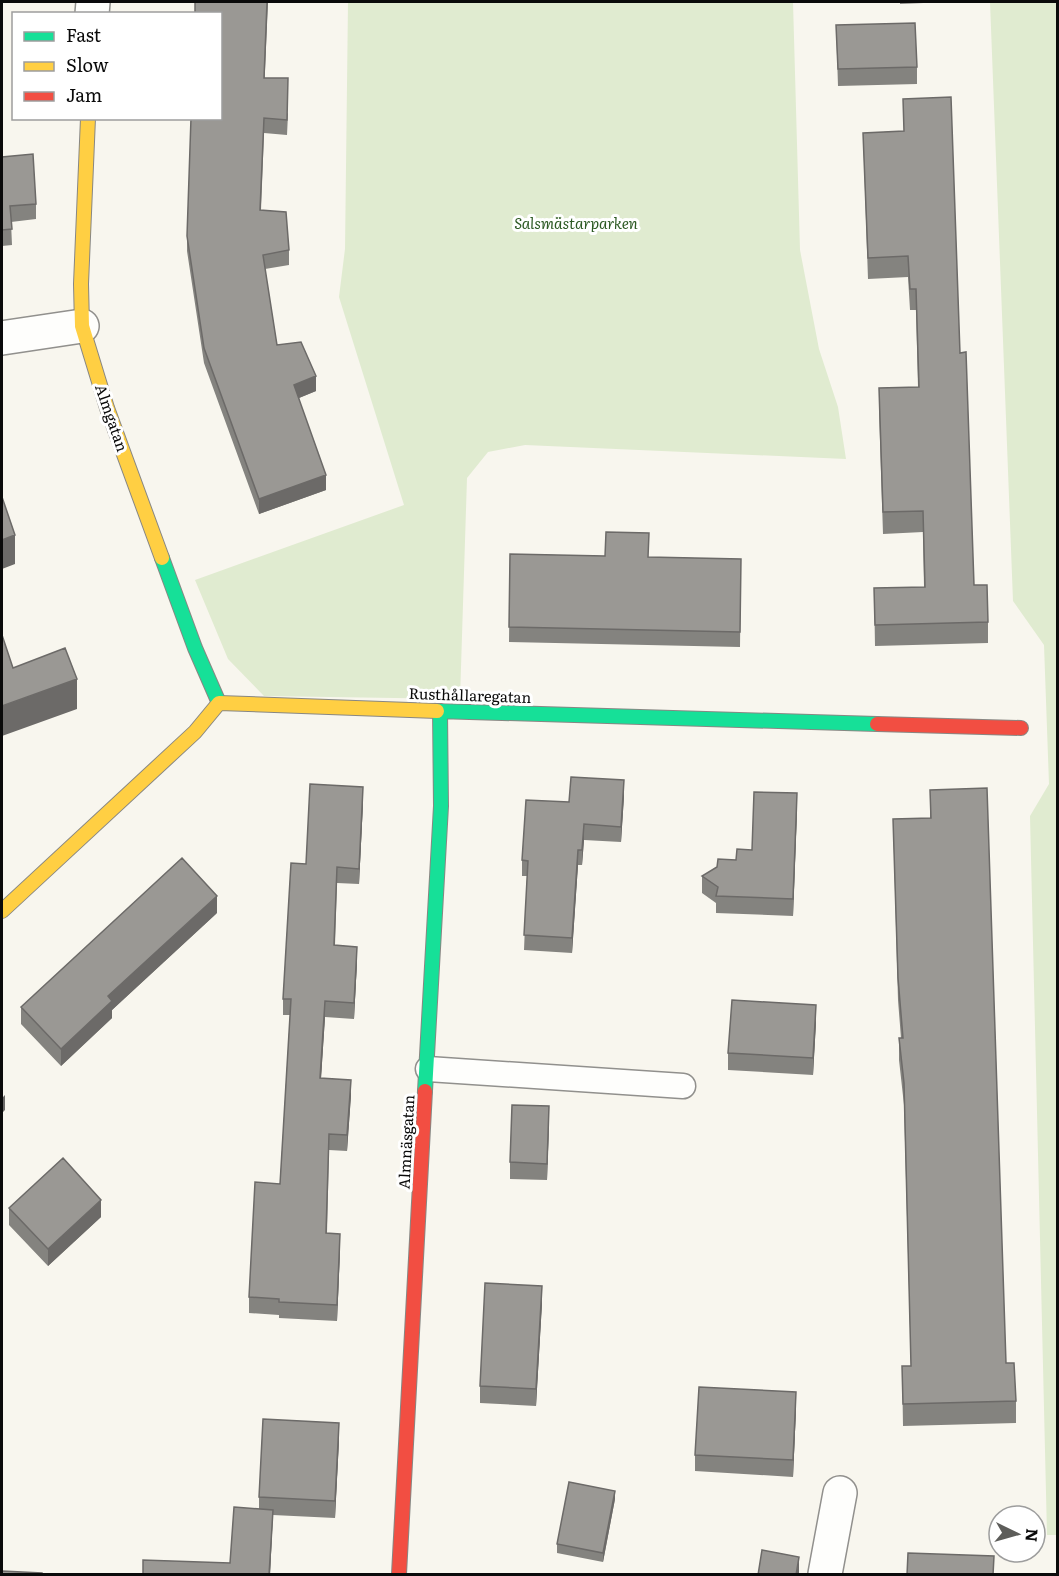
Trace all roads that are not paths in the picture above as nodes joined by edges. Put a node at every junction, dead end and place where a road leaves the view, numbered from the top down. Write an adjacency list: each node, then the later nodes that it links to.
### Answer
1 (88, 120): 2 (street, Almgatan)
2 (82, 326): 3 (street); 4 (street, Almgatan)
3 (2, 338)
4 (219, 703): 5 (street, Rusthållaregatan); 7 (street)
5 (440, 711): 6 (street, Rusthållaregatan); 8 (street, Almnäsgatan)
6 (1021, 728)
7 (2, 911)
8 (428, 1069): 9 (lane); 11 (street, Almnäsgatan)
9 (683, 1086)
10 (840, 1493): 12 (street)
11 (399, 1575)
12 (825, 1575)

